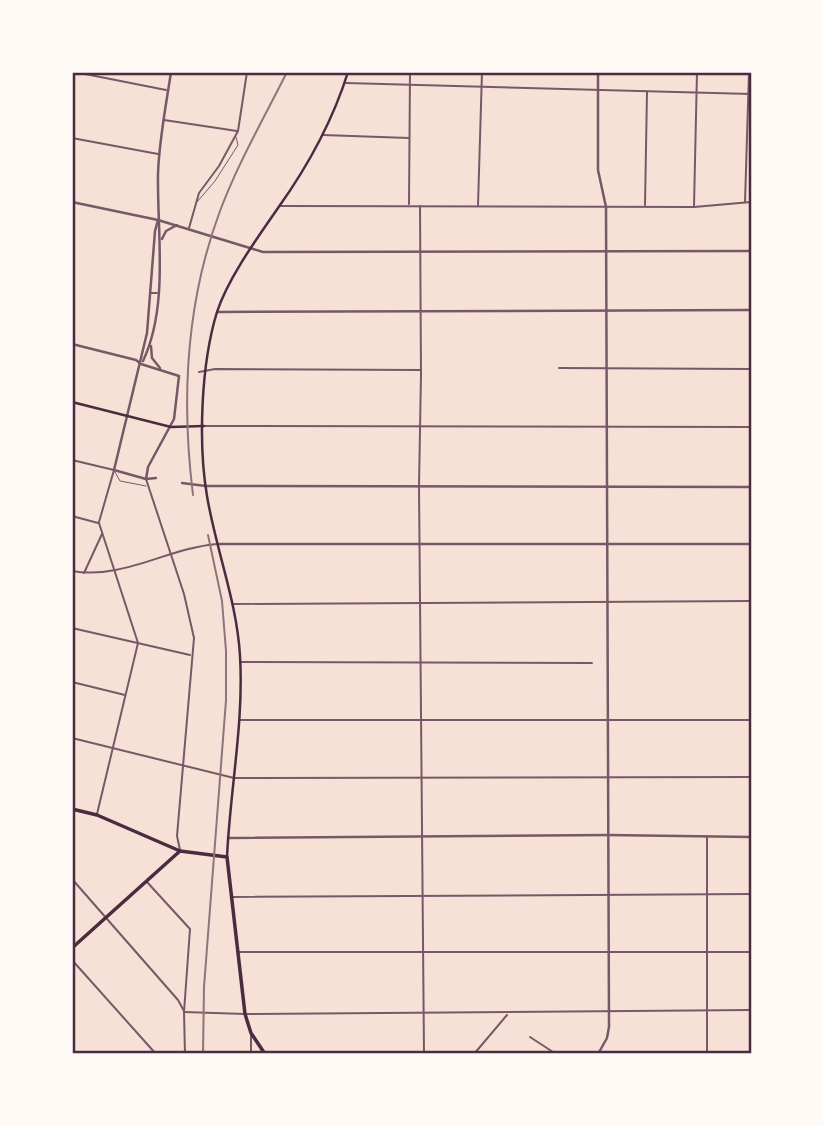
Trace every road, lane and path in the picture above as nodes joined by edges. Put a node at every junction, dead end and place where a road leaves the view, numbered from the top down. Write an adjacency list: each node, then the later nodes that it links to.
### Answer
1 (75, 72): 13 (street)
2 (172, 72): 13 (street)
3 (247, 72): 19 (street)
4 (348, 72): 10 (main road)
5 (410, 72): 11 (street)
6 (482, 72): 12 (street)
7 (598, 72): 14 (street)
8 (697, 72): 16 (street)
9 (749, 72): 17 (street)
10 (345, 83): 11 (street); 20 (main road)
11 (409, 86): 12 (street); 22 (street)
12 (481, 87): 14 (street); 30 (street)
13 (169, 90): 18 (street)
14 (598, 90): 15 (street); 31 (street)
15 (647, 91): 16 (street); 32 (street)
16 (696, 92): 17 (street); 33 (street)
17 (750, 94): 26 (street)
18 (164, 120): 19 (street); 23 (street)
19 (238, 131): 36 (street)
20 (322, 135): 22 (street); 27 (main road)
21 (72, 138): 23 (street)
22 (409, 138): 28 (street)
23 (159, 155): 34 (street)
24 (72, 202): 34 (street)
25 (751, 202): 26 (street)
26 (745, 203): 33 (street)
27 (280, 206): 28 (street); 38 (main road)
28 (409, 206): 29 (street)
29 (420, 206): 30 (street); 40 (street)
30 (478, 206): 31 (street)
31 (606, 206): 32 (street); 41 (street)
32 (645, 206): 33 (street)
33 (694, 207)
34 (158, 220): 35 (street); 37 (street); 42 (street)
35 (177, 225): 36 (street); 37 (street)
36 (191, 229): 38 (street)
37 (160, 242): 43 (street)
38 (251, 248): 40 (street); 47 (main road)
39 (751, 251): 41 (street)
40 (420, 252): 41 (street); 44 (street)
41 (606, 252): 45 (street)
42 (152, 293): 43 (street); 50 (street)
43 (157, 293): 49 (street)
44 (420, 309): 45 (street); 47 (street); 55 (street)
45 (606, 310): 46 (street); 52 (street)
46 (751, 310)
47 (218, 312): 56 (main road)
48 (72, 344): 50 (street)
49 (150, 345): 50 (street); 54 (street)
50 (141, 364): 54 (street); 59 (street)
51 (559, 368): 52 (street)
52 (606, 369): 53 (street); 64 (street)
53 (751, 369)
54 (162, 370): 61 (street)
55 (421, 370): 56 (street); 62 (street)
56 (205, 371): 57 (street); 60 (main road)
57 (199, 372)
58 (72, 402): 59 (main road)
59 (127, 416): 61 (main road); 66 (street)
60 (204, 426): 61 (main road); 62 (street); 71 (main road)
61 (171, 427): 68 (street)
62 (421, 427): 64 (street); 72 (street)
63 (751, 427): 64 (street)
64 (606, 428): 73 (street)
65 (72, 460): 66 (street)
66 (114, 470): 68 (street); 70 (lane); 76 (street)
67 (156, 478): 68 (street)
68 (146, 479): 70 (street)
69 (182, 483): 71 (street)
70 (148, 486): 82 (street)
71 (204, 486): 72 (street); 79 (main road)
72 (419, 486): 73 (street); 78 (street)
73 (607, 486): 74 (street); 80 (street)
74 (751, 487)
75 (72, 516): 76 (street)
76 (99, 523): 77 (street)
77 (102, 533): 84 (street); 85 (street)
78 (420, 543): 79 (street); 80 (street); 87 (street)
79 (218, 544): 82 (street); 89 (main road)
80 (607, 544): 81 (street); 88 (street)
81 (751, 544)
82 (169, 555): 84 (street); 92 (street)
83 (72, 570): 85 (street)
84 (114, 571): 85 (street); 91 (street)
85 (85, 573)
86 (751, 601): 88 (street)
87 (420, 603): 88 (street); 89 (street); 94 (street)
88 (606, 603): 103 (street)
89 (232, 604): 93 (main road)
90 (72, 628): 91 (street)
91 (138, 643): 92 (street); 98 (street)
92 (192, 656): 106 (street)
93 (240, 662): 94 (street); 100 (main road)
94 (421, 662): 95 (street); 102 (street)
95 (592, 663)
96 (751, 675): 99 (street)
97 (72, 682): 98 (street)
98 (126, 695): 105 (street)
99 (751, 711)
100 (239, 720): 102 (street); 109 (main road)
101 (751, 720): 103 (street)
102 (421, 721): 103 (street); 107 (street)
103 (607, 721): 110 (street)
104 (72, 738): 105 (street)
105 (113, 748): 106 (street); 112 (street)
106 (183, 764): 109 (street); 118 (street)
107 (422, 777): 109 (street); 110 (street); 114 (street)
108 (751, 777): 110 (street)
109 (234, 778): 117 (main road)
110 (607, 779): 113 (street)
111 (72, 809): 112 (main road)
112 (97, 815): 118 (main road)
113 (608, 835): 114 (street); 115 (street); 122 (street)
114 (422, 836): 117 (street); 125 (street)
115 (707, 836): 116 (street); 123 (street)
116 (751, 837)
117 (228, 838): 119 (main road)
118 (180, 851): 119 (main road); 121 (main road)
119 (227, 857): 126 (main road)
120 (72, 879): 127 (street)
121 (146, 881): 127 (main road); 137 (street)
122 (608, 894): 123 (street); 125 (street); 130 (street)
123 (706, 894): 124 (street); 131 (street)
124 (751, 894)
125 (422, 895): 126 (street); 133 (street)
126 (231, 897): 129 (main road)
127 (106, 917): 128 (main road); 137 (street)
128 (72, 948)
129 (237, 952): 133 (street); 141 (main road)
130 (608, 952): 131 (street); 133 (street); 139 (street)
131 (706, 952): 132 (street); 135 (street)
132 (751, 952)
133 (421, 954): 138 (street)
134 (72, 960): 146 (street)
135 (707, 1010): 136 (street); 139 (street); 154 (street)
136 (751, 1010)
137 (184, 1012): 141 (street); 147 (street)
138 (422, 1012): 140 (street); 141 (street); 150 (street)
139 (609, 1012): 140 (street); 153 (street)
140 (508, 1013): 151 (street)
141 (245, 1014): 142 (main road)
142 (251, 1033): 148 (street); 149 (main road)
143 (530, 1037): 152 (street)
144 (72, 1051): 145 (street)
145 (75, 1054)
146 (156, 1054)
147 (185, 1054)
148 (251, 1054)
149 (265, 1054)
150 (424, 1054)
151 (474, 1054)
152 (556, 1054)
153 (598, 1054)
154 (707, 1054)

